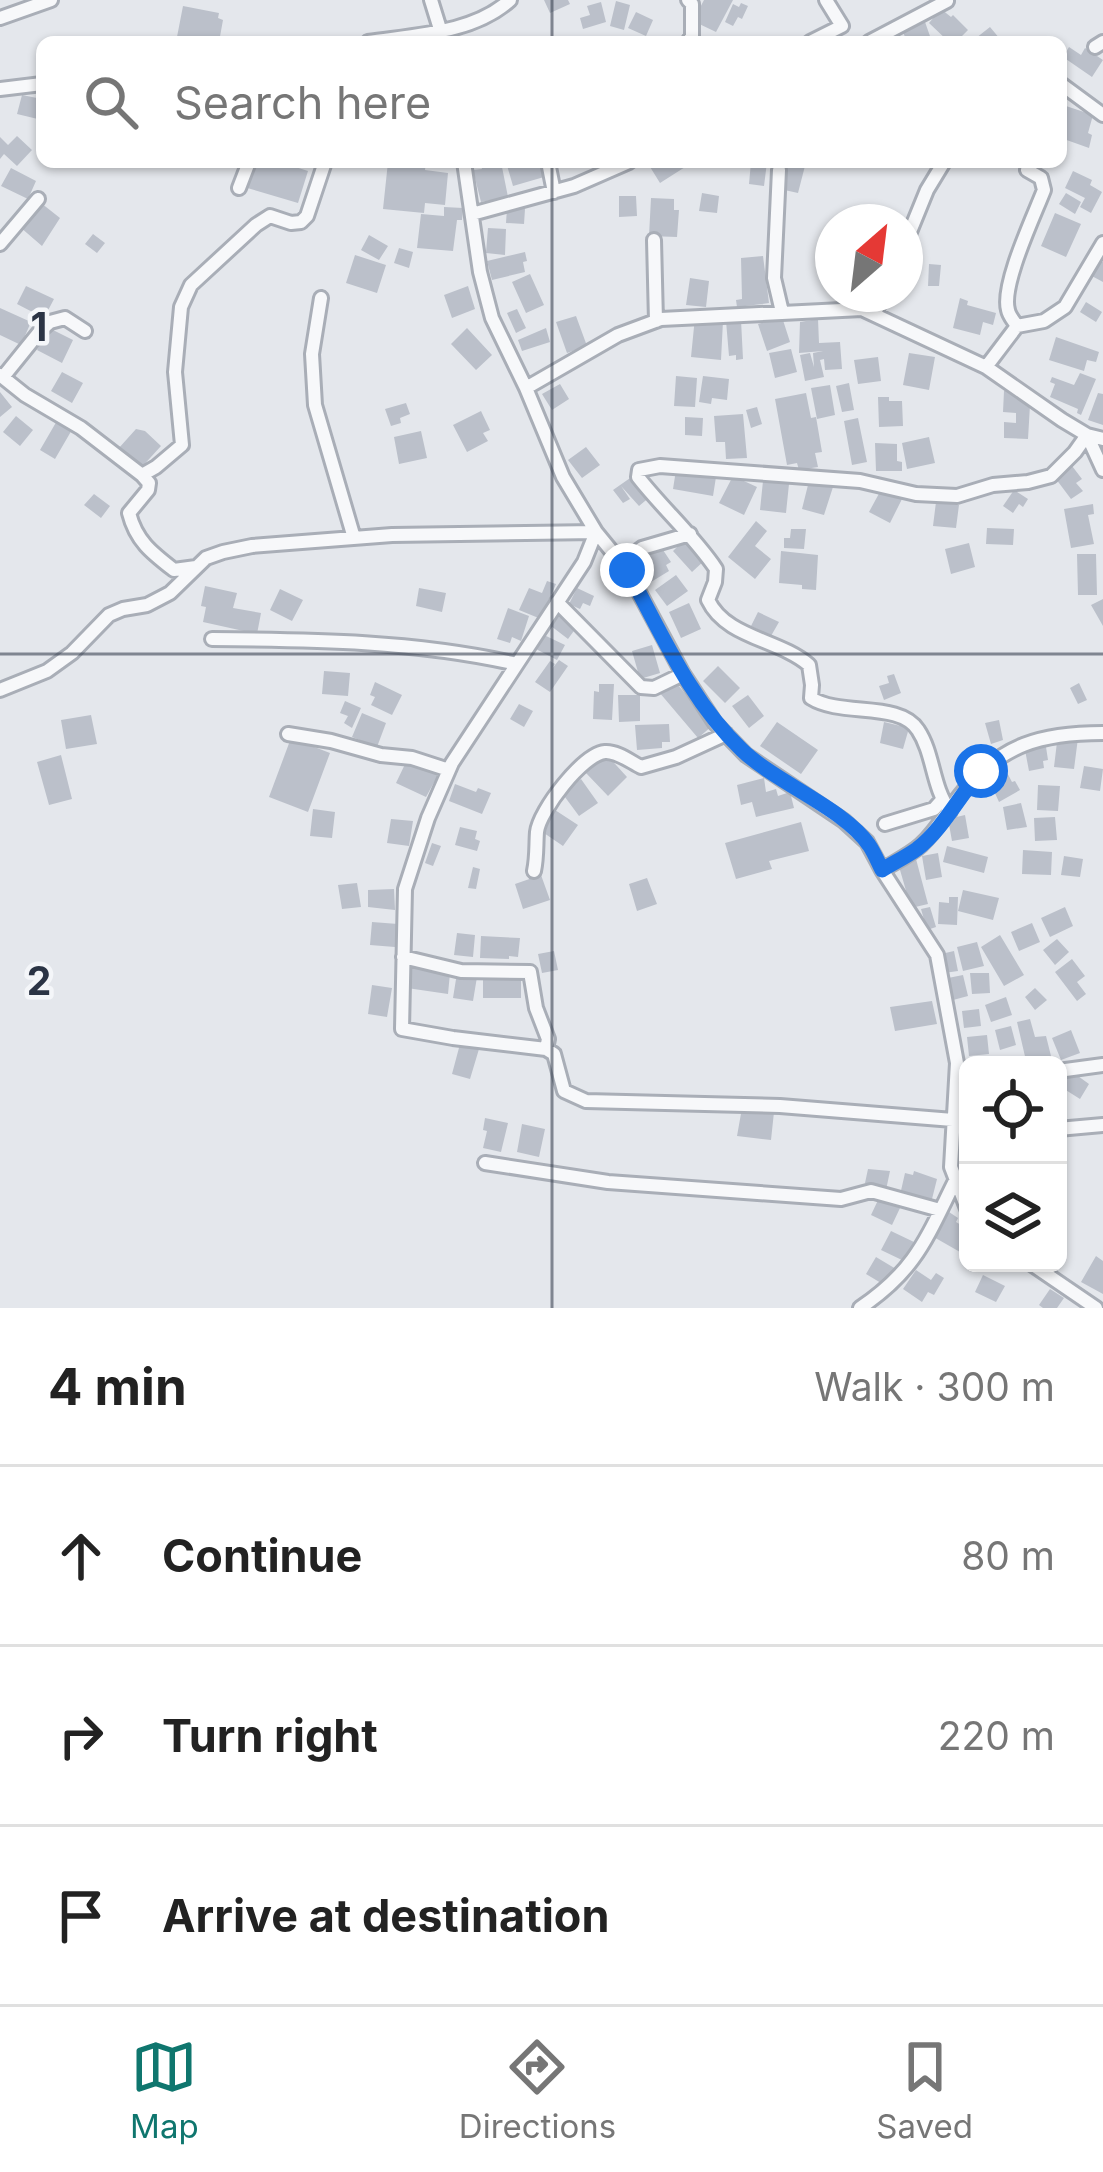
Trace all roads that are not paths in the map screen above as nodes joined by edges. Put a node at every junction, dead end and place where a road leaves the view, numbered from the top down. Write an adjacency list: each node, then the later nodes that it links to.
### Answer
1 (51, 0): 7 (street)
2 (430, 0): 8 (street)
3 (510, 0): 9 (street)
4 (688, 0): 10 (street)
5 (826, 0): 11 (street)
6 (946, 2): 12 (street)
7 (0, 18)
8 (442, 36)
9 (444, 36)
10 (692, 36)
11 (822, 36)
12 (881, 36)
13 (36, 85): 15 (street)
14 (1067, 88): 16 (street)
15 (0, 89)
16 (1103, 115)
17 (247, 168): 25 (street)
18 (319, 168): 45 (street)
19 (465, 168): 29 (street)
20 (549, 168): 26 (street)
21 (614, 168): 26 (street)
22 (940, 168): 28 (street)
23 (779, 170): 34 (street)
24 (1027, 170): 37 (street)
25 (239, 188)
26 (554, 192): 29 (street)
27 (38, 200): 32 (street)
28 (921, 204)
29 (472, 214): 41 (street)
30 (655, 240): 36 (street)
31 (1103, 243): 37 (street)
32 (0, 244)
33 (321, 298): 48 (street)
34 (782, 312): 35 (street); 36 (street)
35 (875, 314): 39 (street)
36 (656, 321): 41 (street)
37 (1017, 326): 39 (street)
38 (85, 331): 40 (street)
39 (986, 367): 42 (street)
40 (1, 376): 45 (street)
41 (526, 388): 46 (street)
42 (1087, 435): 43 (street); 44 (street); 47 (street)
43 (1103, 439)
44 (1103, 470)
45 (142, 475): 50 (street)
46 (596, 532): 48 (street); 49 (street); 51 (street)
47 (690, 534): 49 (street); 60 (street)
48 (354, 538): 50 (street)
49 (622, 563): 54 (street)
50 (197, 567): 55 (street)
51 (557, 602): 53 (street); 54 (street)
52 (212, 639): 53 (street)
53 (517, 664): 59 (street)
54 (683, 674): 58 (street)
55 (0, 690)
56 (1103, 733): 60 (street)
57 (288, 734): 59 (street)
58 (726, 734): 62 (street); 63 (street)
59 (449, 770): 64 (street)
60 (946, 806): 61 (street); 62 (street)
61 (885, 824)
62 (882, 870): 66 (street)
63 (535, 871)
64 (404, 957): 65 (street); 65 (street)
65 (546, 1048): 71 (street)
66 (961, 1056)
67 (1103, 1064): 68 (street)
68 (1067, 1070)
69 (959, 1085): 71 (street)
70 (959, 1114): 71 (street)
71 (953, 1115): 75 (street)
72 (1103, 1125): 73 (street)
73 (1067, 1128)
74 (484, 1163): 77 (street)
75 (955, 1180): 76 (street); 77 (street)
76 (959, 1190)
77 (940, 1210): 80 (street)
78 (1041, 1272): 79 (street)
79 (1078, 1303): 81 (street)
80 (860, 1308)
81 (1096, 1308)

